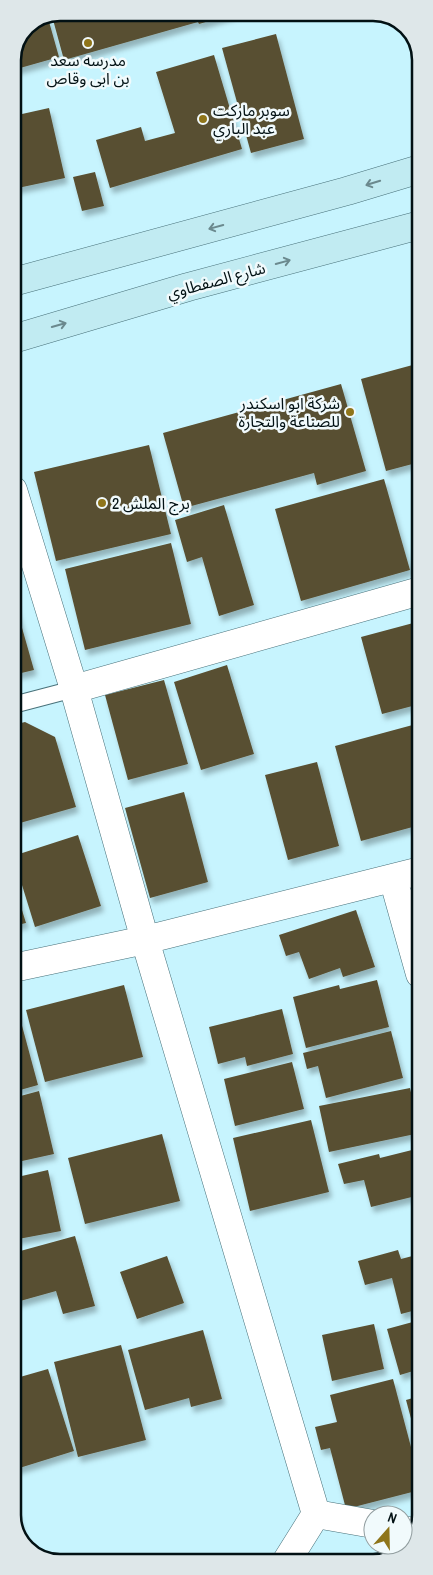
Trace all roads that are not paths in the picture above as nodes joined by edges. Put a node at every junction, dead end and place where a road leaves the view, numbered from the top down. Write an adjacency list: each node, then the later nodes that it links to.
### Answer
1 (412, 171): 3 (main road, one-way to 3)
2 (412, 227): 4 (main road, شارع الصفطاوي, one-way to 2)
3 (21, 280)
4 (21, 337)
5 (21, 516): 7 (street)
6 (412, 593): 7 (street)
7 (74, 689): 8 (lane); 11 (street)
8 (21, 703)
9 (412, 873): 10 (street)
10 (393, 878): 11 (street); 12 (street)
11 (145, 940): 13 (street); 14 (street)
12 (412, 946)
13 (21, 966)
14 (316, 1514): 15 (street); 16 (street)
15 (363, 1522)
16 (291, 1554)

